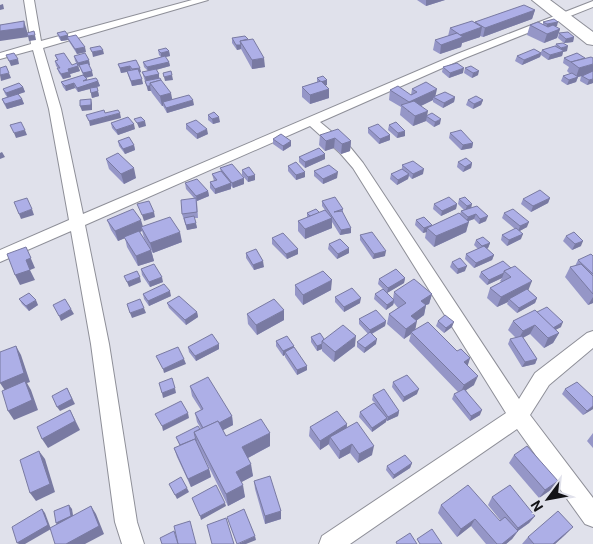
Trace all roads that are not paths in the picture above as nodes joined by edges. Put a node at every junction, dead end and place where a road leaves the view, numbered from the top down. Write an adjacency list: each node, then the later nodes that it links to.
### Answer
1 (29, 0): 7 (street)
2 (203, 0): 7 (street)
3 (540, 0): 5 (main road)
4 (593, 4): 5 (street)
5 (562, 17): 6 (main road); 9 (street)
6 (593, 40)
7 (37, 44): 8 (street); 10 (street)
8 (0, 56)
9 (310, 120): 10 (street); 13 (street)
10 (76, 224): 11 (street); 15 (street)
11 (0, 256)
12 (593, 338): 13 (street)
13 (519, 416): 14 (street); 16 (street)
14 (593, 516)
15 (133, 544)
16 (330, 544)

